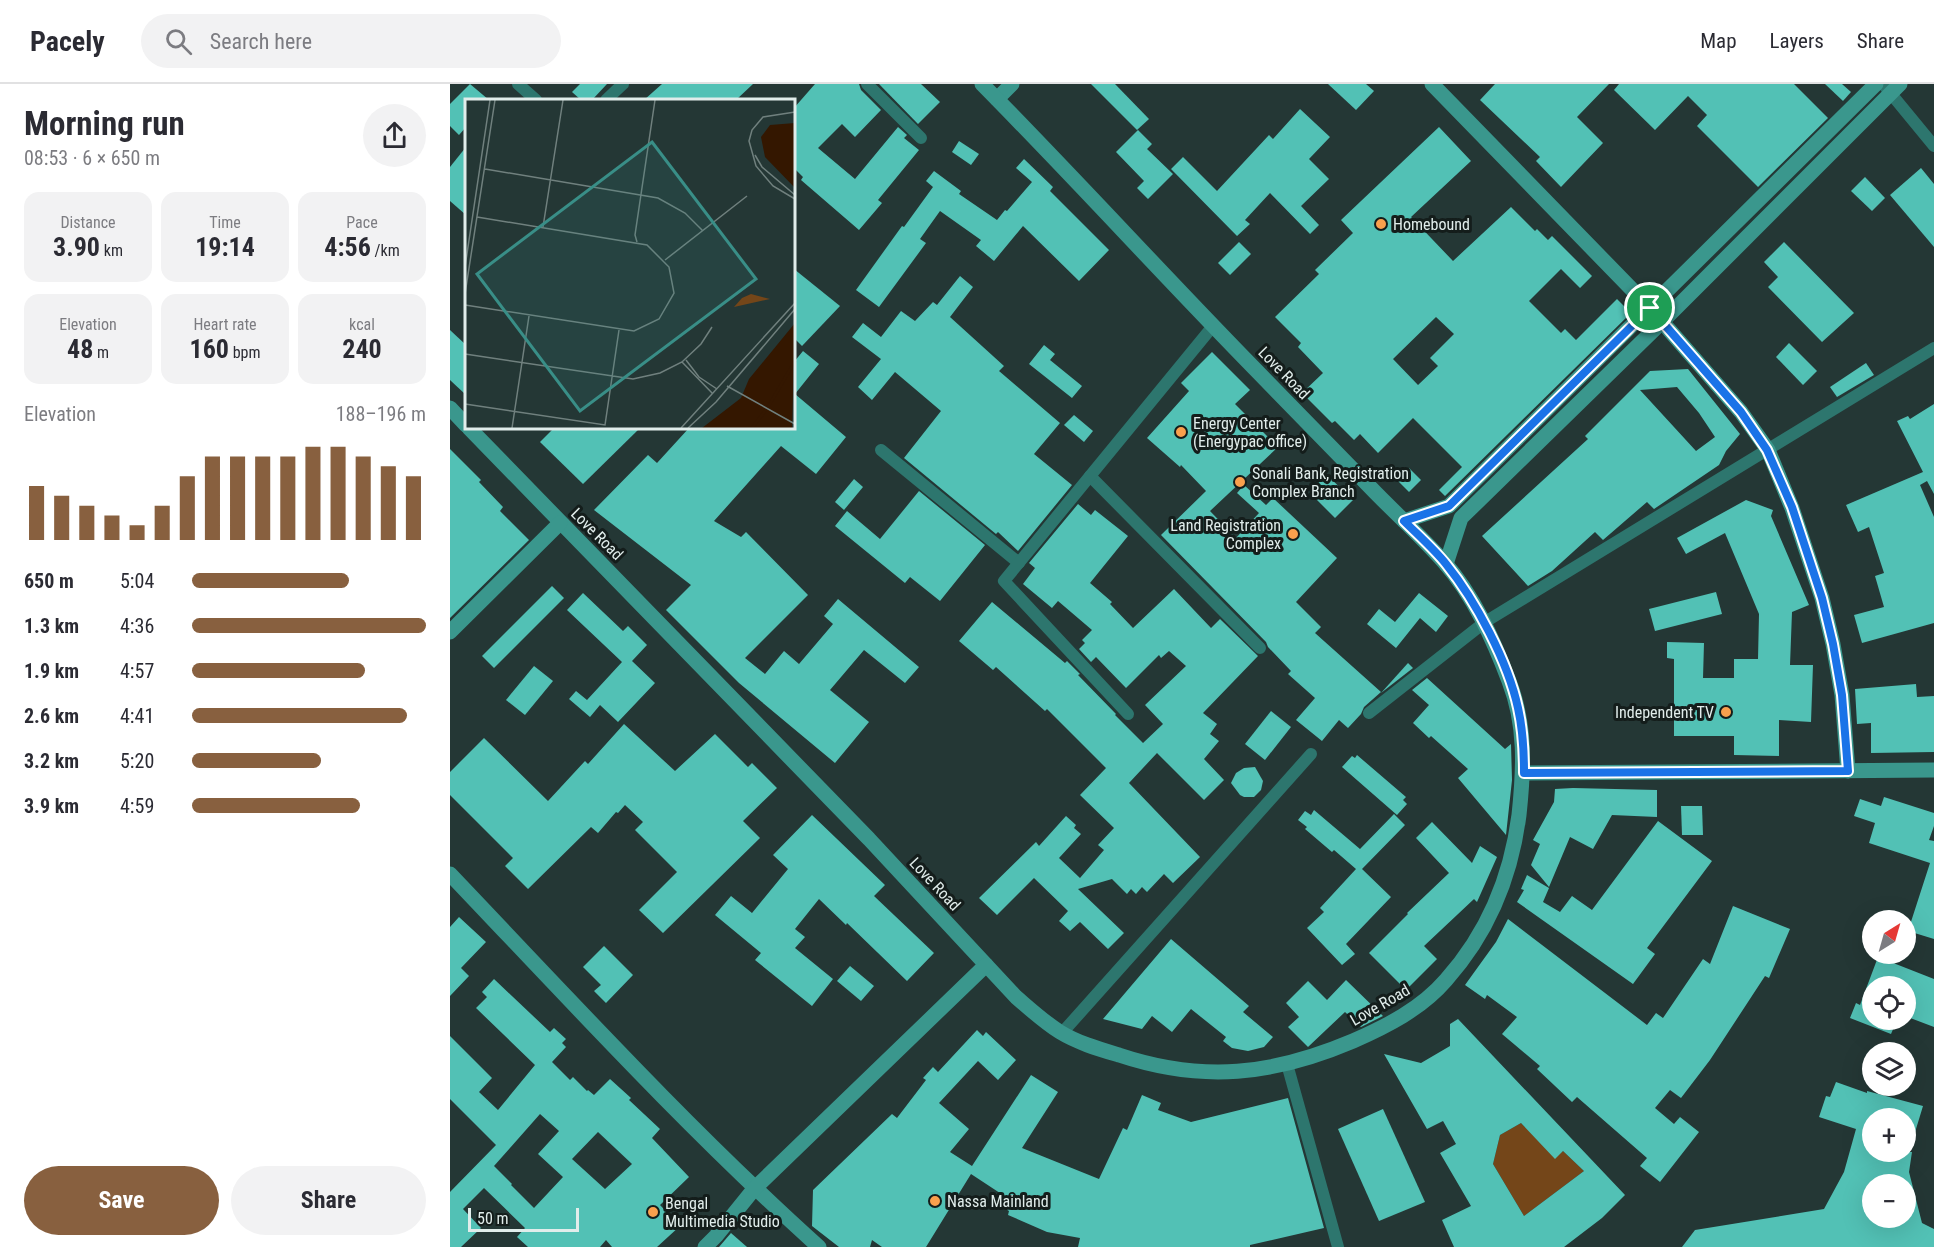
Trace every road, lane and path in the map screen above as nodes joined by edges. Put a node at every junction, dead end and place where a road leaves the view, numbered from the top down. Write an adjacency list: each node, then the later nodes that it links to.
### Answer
1 (518, 84): 9 (street)
2 (623, 84): 10 (street)
3 (867, 84): 12 (street)
4 (982, 84): 11 (main road, Love Road)
5 (1012, 84): 11 (main road)
6 (1432, 84): 14 (main road)
7 (1876, 84): 14 (main road)
8 (1892, 87): 13 (street); 15 (main road)
9 (535, 99)
10 (607, 99)
11 (997, 99): 16 (main road, Love Road)
12 (921, 138)
13 (1934, 146)
14 (1650, 308): 15 (main road); 24 (main road)
15 (1662, 322): 22 (main road); 25 (main road)
16 (1213, 326): 23 (street); 26 (main road, Love Road)
17 (1934, 348): 22 (street)
18 (450, 408): 19 (main road, Love Road)
19 (465, 423)
20 (471, 429): 27 (main road, Love Road)
21 (881, 450): 28 (street)
22 (1767, 450): 30 (street); 37 (main road)
23 (1090, 476): 28 (street); 32 (street)
24 (1449, 506): 25 (main road); 26 (main road)
25 (1461, 518): 29 (main road)
26 (1404, 521): 29 (main road, Love Road)
27 (560, 523): 31 (main road); 40 (main road, Love Road)
28 (1019, 562): 34 (street)
29 (1446, 564): 30 (main road, Love Road)
30 (1485, 622): 33 (street); 38 (main road, Love Road)
31 (450, 632)
32 (1260, 648)
33 (1369, 713)
34 (1128, 714)
35 (1311, 754): 41 (street)
36 (1934, 770): 37 (main road)
37 (1848, 771): 38 (main road)
38 (1524, 773): 42 (main road, Love Road)
39 (450, 874): 43 (main road)
40 (986, 965): 41 (main road, Love Road); 43 (main road)
41 (1062, 1033): 42 (main road, Love Road)
42 (1287, 1064): 46 (street)
43 (754, 1189): 44 (main road); 45 (main road)
44 (705, 1247)
45 (819, 1247)
46 (1338, 1247)

